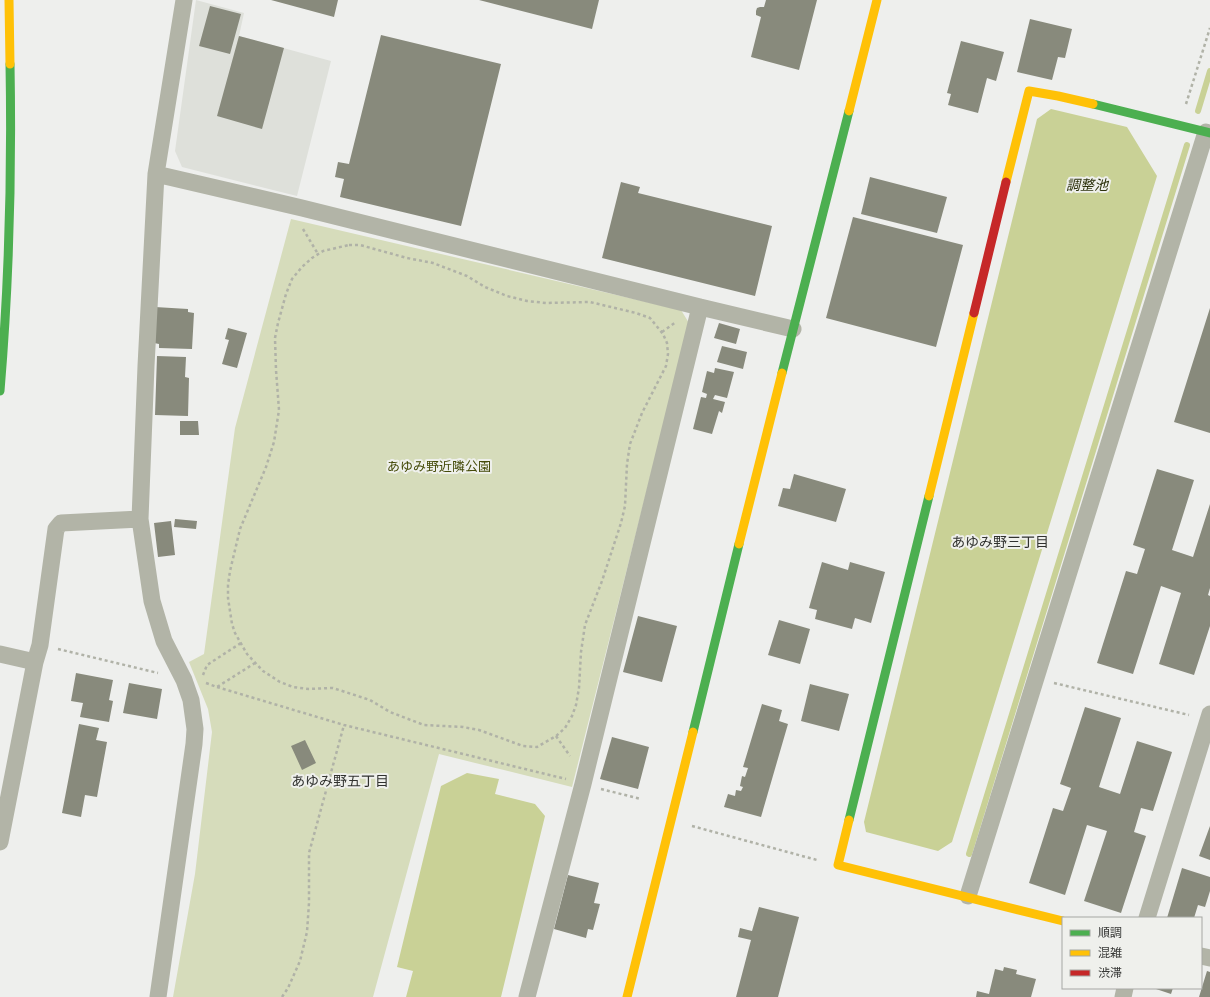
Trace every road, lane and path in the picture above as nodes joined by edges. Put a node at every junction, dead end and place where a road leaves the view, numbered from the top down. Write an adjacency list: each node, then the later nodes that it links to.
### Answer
1 (10, 0): 12 (main road)
2 (184, 0): 7 (street)
3 (877, 0): 11 (main road)
4 (1210, 28): 5 (path)
5 (1179, 125): 6 (main road); 29 (main road)
6 (1208, 133): 19 (street)
7 (156, 174): 8 (street); 13 (street)
8 (302, 208): 9 (path); 10 (street)
9 (318, 254): 14 (path); 18 (path)
10 (700, 307): 11 (street); 24 (street)
11 (793, 329): 35 (main road)
12 (0, 391)
13 (140, 519): 15 (street); 20 (street)
14 (241, 643): 18 (path); 21 (path)
15 (40, 645): 17 (street); 20 (path)
16 (0, 654): 17 (street)
17 (35, 662): 27 (street)
18 (255, 663): 21 (path)
19 (1036, 679): 22 (path); 29 (street)
20 (184, 680): 32 (street)
21 (217, 687): 23 (path)
22 (1209, 718): 30 (street)
23 (344, 725): 24 (path); 33 (path)
24 (583, 784): 25 (path); 34 (street)
25 (642, 799)
26 (690, 826): 28 (path)
27 (0, 842)
28 (819, 860)
29 (968, 896): 31 (main road)
30 (1147, 917)
31 (1062, 921)
32 (158, 997)
33 (282, 997)
34 (527, 997)
35 (627, 997)

